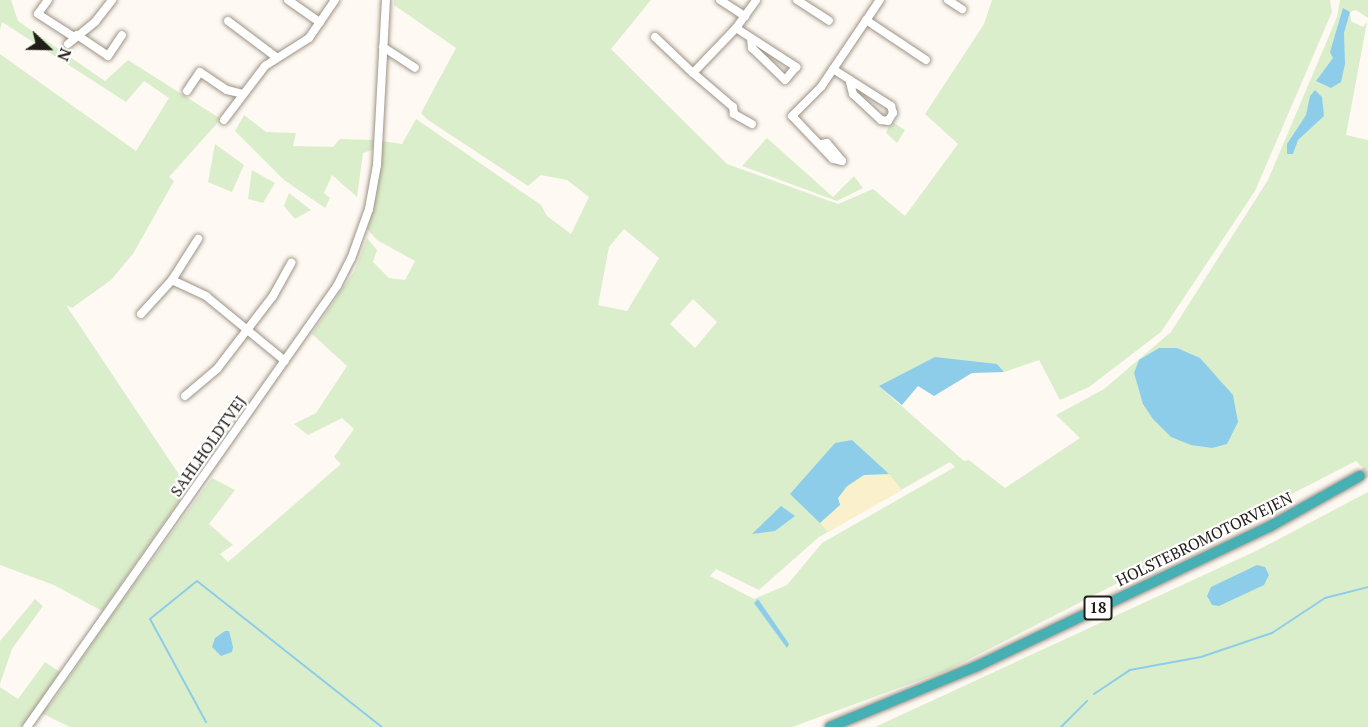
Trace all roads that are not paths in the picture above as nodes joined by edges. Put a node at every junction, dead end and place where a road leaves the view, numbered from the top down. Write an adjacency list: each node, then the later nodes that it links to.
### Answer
1 (48, 0): 19 (street)
2 (112, 0): 19 (street)
3 (288, 0): 16 (street)
4 (335, 0): 16 (street)
5 (720, 0): 12 (street)
6 (756, 0): 12 (street)
7 (797, 0): 15 (street)
8 (880, 0): 13 (street)
9 (948, 0): 11 (street)
10 (383, 1): 23 (street, SAHLHOLDTVEJ)
11 (962, 9)
12 (745, 16): 17 (street)
13 (866, 20): 25 (street); 27 (street)
14 (228, 21): 24 (street)
15 (828, 21)
16 (320, 22): 24 (street)
17 (736, 28): 21 (street); 28 (street)
18 (122, 35): 19 (street)
19 (75, 36): 22 (street)
20 (655, 36): 28 (street)
21 (751, 39): 21 (street)
22 (68, 44)
23 (383, 48): 26 (street); 40 (street, SAHLHOLDTVEJ)
24 (276, 57): 31 (street)
25 (926, 60)
26 (415, 68)
27 (833, 69): 29 (street); 34 (street)
28 (693, 73): 33 (street)
29 (850, 82): 29 (street)
30 (187, 91): 31 (street)
31 (243, 94): 32 (street)
32 (224, 120)
33 (752, 124)
34 (822, 144)
35 (198, 239): 37 (street)
36 (291, 263): 39 (street)
37 (172, 280): 38 (street); 39 (street)
38 (141, 314)
39 (246, 330): 40 (street); 41 (street)
40 (285, 361): 43 (street, SAHLHOLDTVEJ)
41 (185, 396)
42 (1360, 476): 44 (highway, HOLSTEBROMOTORVEJEN / 18)
43 (27, 727)
44 (830, 727)

